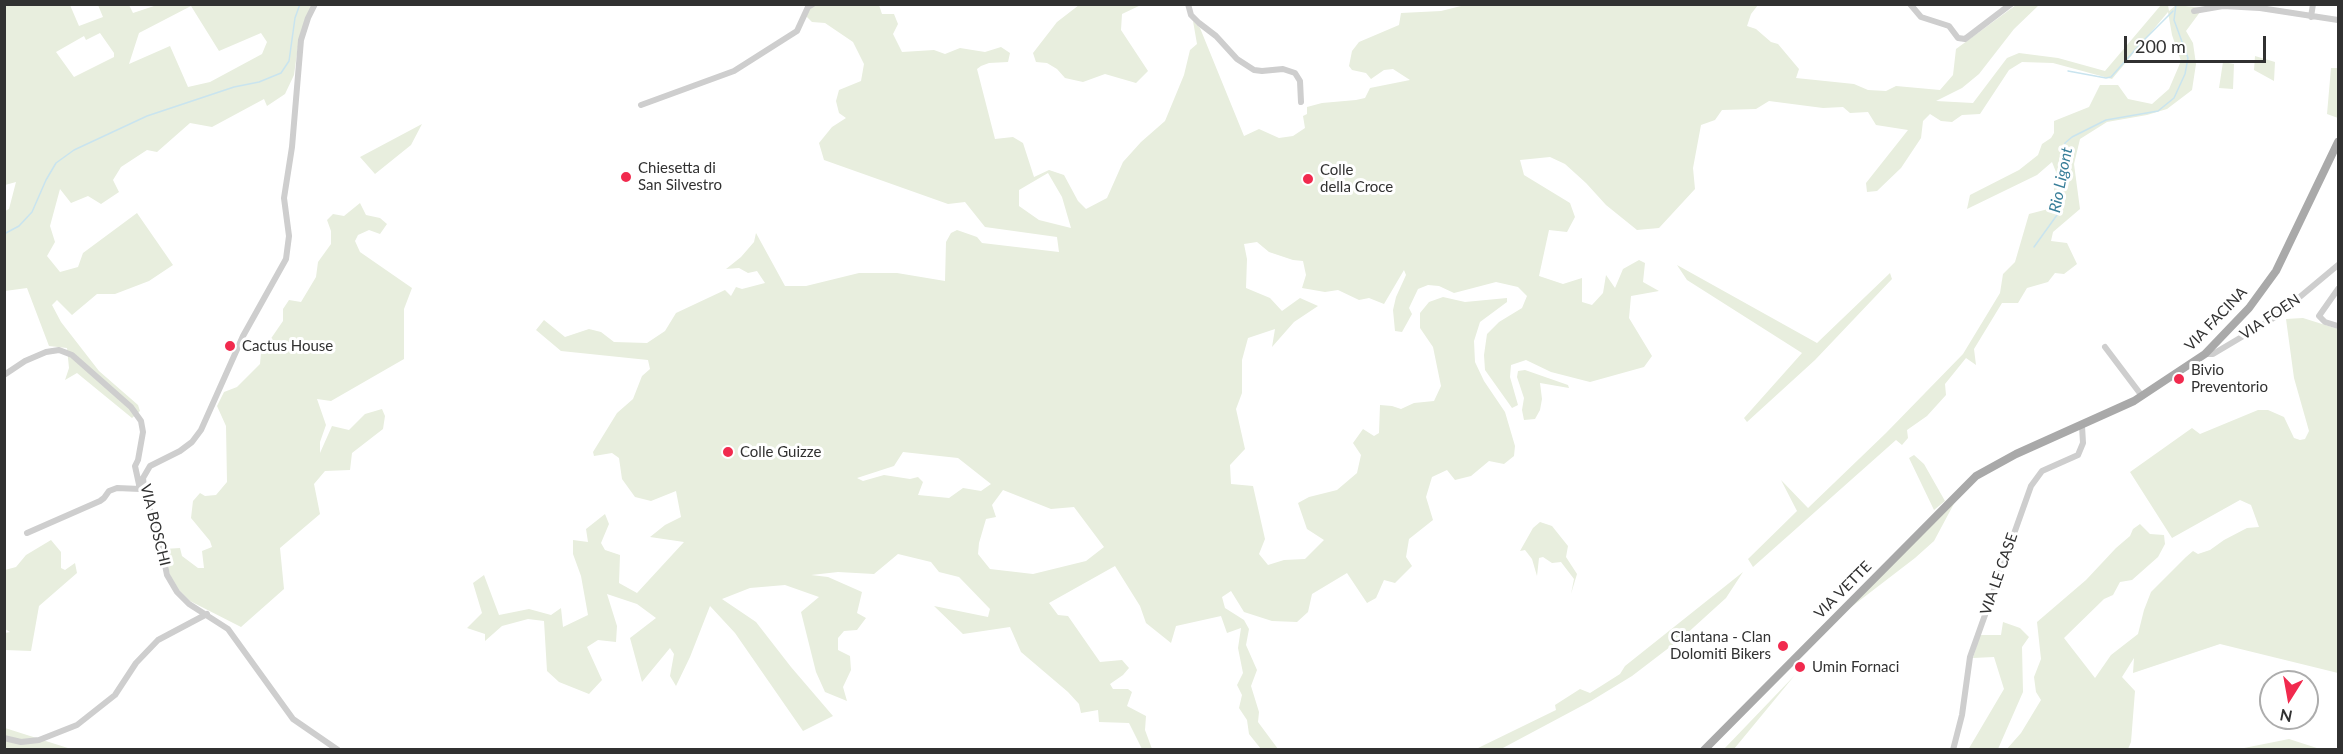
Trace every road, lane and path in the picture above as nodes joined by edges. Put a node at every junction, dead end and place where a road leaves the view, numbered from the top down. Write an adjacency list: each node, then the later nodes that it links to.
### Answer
1 (315, 4): 22 (street, VIA BOSCHI)
2 (813, 4): 11 (street)
3 (1188, 4): 10 (street)
4 (1910, 4): 5 (street)
5 (2011, 4)
6 (2313, 4): 8 (street)
7 (2194, 11): 8 (street)
8 (2311, 17): 9 (street)
9 (2338, 20)
10 (1301, 102)
11 (641, 105)
12 (2338, 142): 17 (main road, VIA FACINA)
13 (2338, 266): 17 (street, VIA FOEN)
14 (2338, 289): 15 (street, VIA FOEN)
15 (2338, 326)
16 (2105, 347): 19 (street)
17 (2205, 354): 19 (main road, VIA FACINA)
18 (4, 375): 22 (street)
19 (2142, 396): 20 (main road, VIA FACINA)
20 (2082, 426): 21 (main road, VIA FACINA); 28 (street, VIA LE CASE)
21 (2007, 458): 27 (main road, VIA VETTE)
22 (141, 490): 23 (street); 24 (street, VIA BOSCHI)
23 (27, 533)
24 (207, 614): 25 (street); 26 (street, VIA BOSCHI)
25 (4, 738)
26 (338, 750)
27 (1704, 750)
28 (1953, 750)

